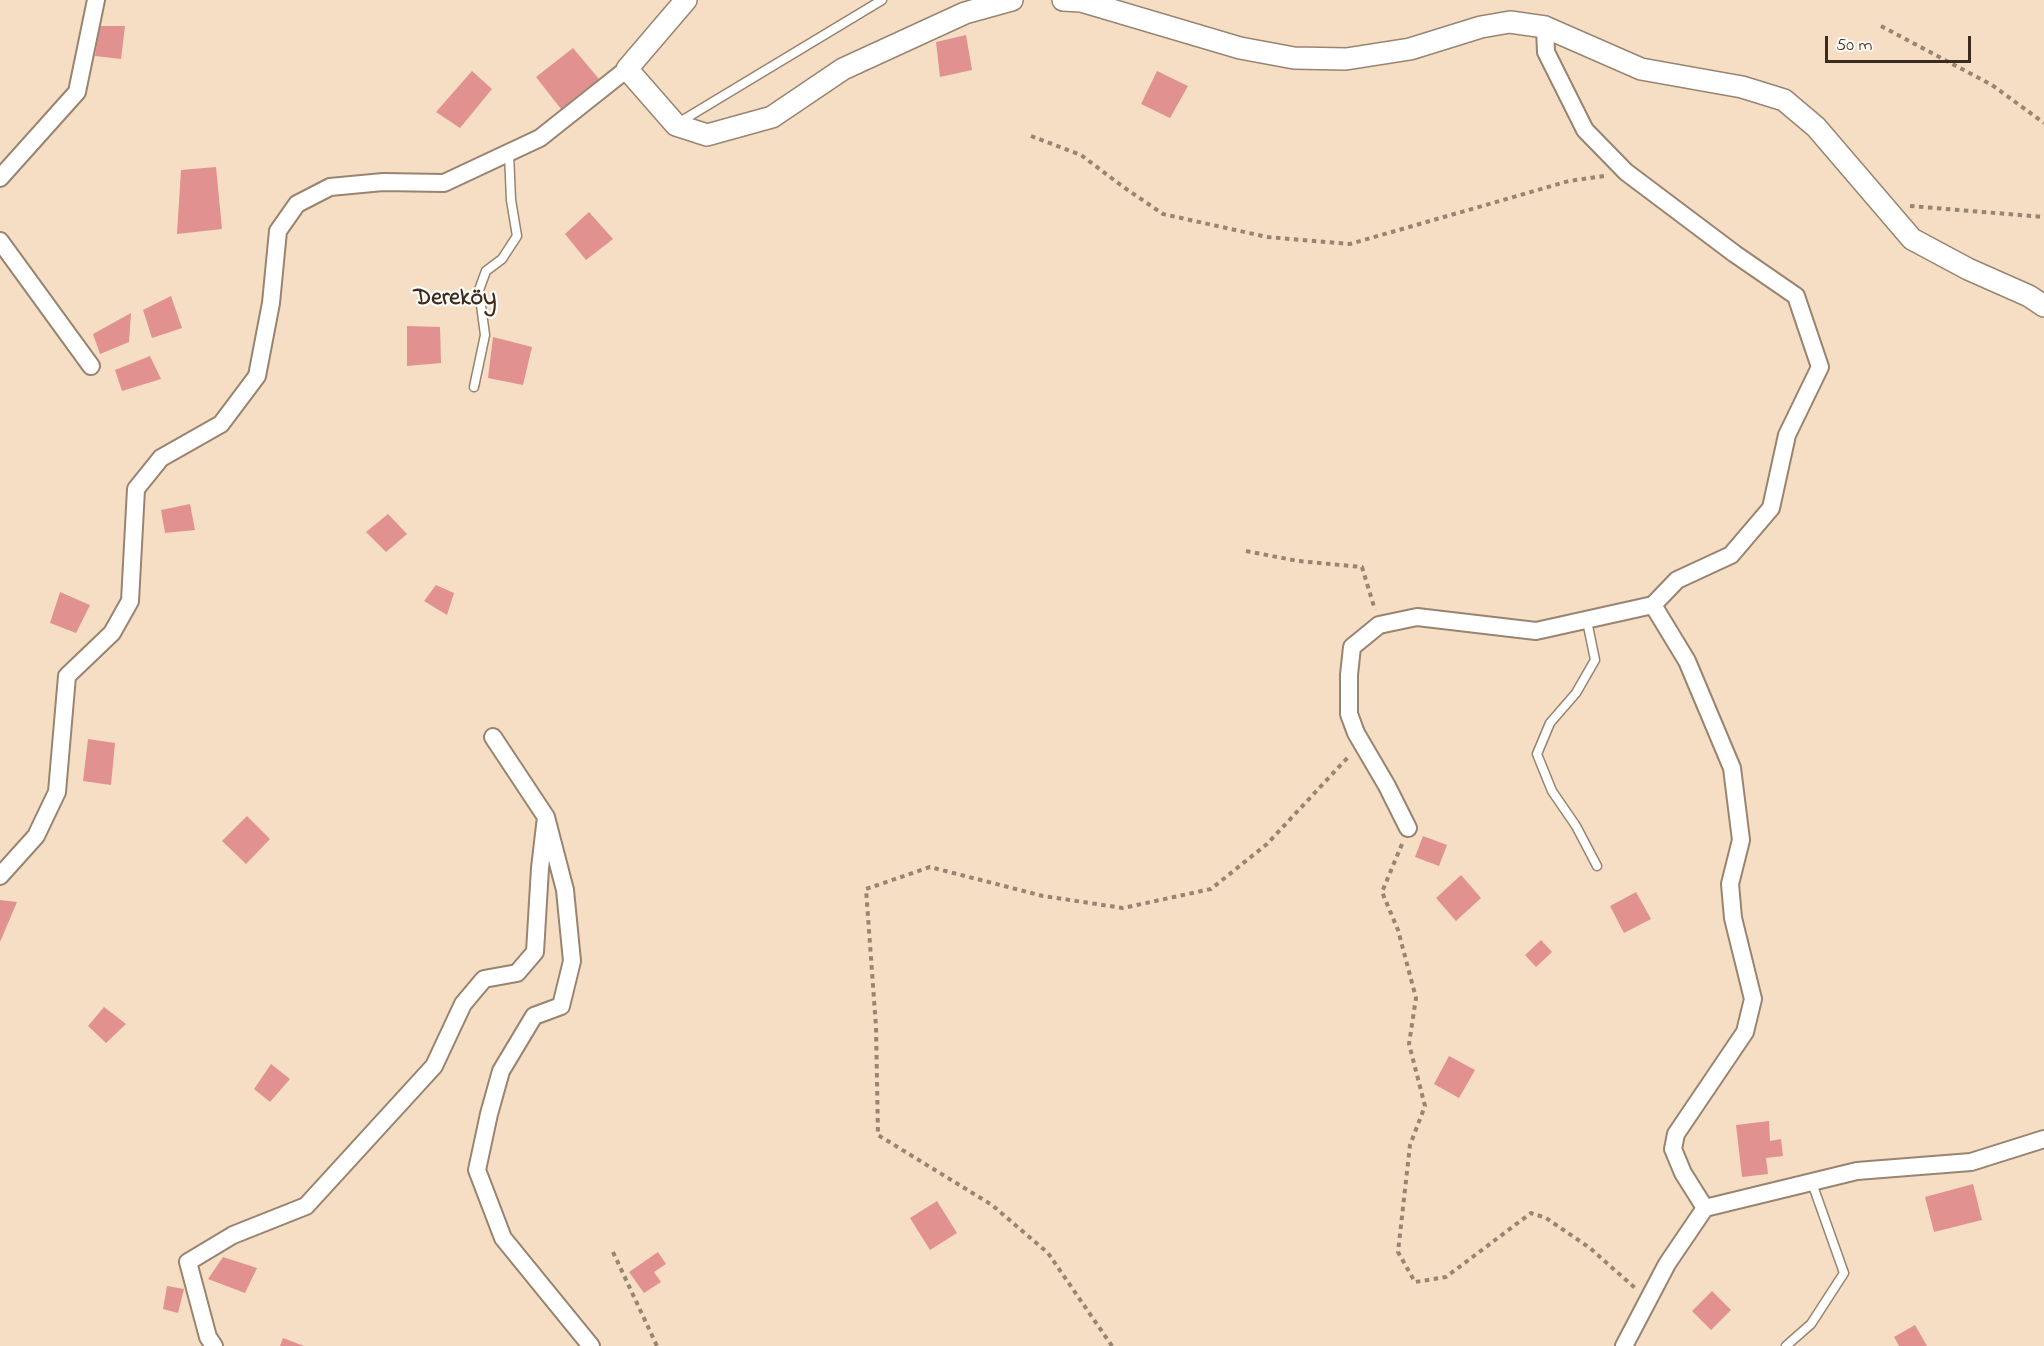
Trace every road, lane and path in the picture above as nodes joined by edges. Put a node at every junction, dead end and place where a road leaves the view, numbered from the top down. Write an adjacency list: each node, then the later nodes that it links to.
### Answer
1 (96, 0): 14 (street)
2 (686, 0): 8 (street)
3 (882, 0): 10 (lane)
4 (1012, 0): 10 (street)
5 (1062, 0): 7 (street)
6 (1881, 26): 9 (path)
7 (1545, 27): 13 (street); 15 (street)
8 (627, 69): 10 (street); 12 (street)
9 (2044, 123)
10 (676, 125)
11 (1031, 136): 13 (path)
12 (509, 153): 20 (lane); 30 (street)
13 (1626, 172): 22 (street)
14 (0, 178)
15 (1882, 204): 16 (path); 18 (street)
16 (2044, 217)
17 (0, 241): 19 (street)
18 (2044, 306)
19 (91, 366)
20 (474, 387)
21 (1246, 551): 24 (path)
22 (1653, 605): 23 (street); 33 (street)
23 (1587, 621): 24 (street); 29 (lane)
24 (1379, 625): 26 (street)
25 (493, 737): 27 (street)
26 (1361, 742): 28 (street); 39 (path)
27 (546, 817): 36 (street); 37 (street)
28 (1408, 828): 35 (path)
29 (1597, 866)
30 (0, 876)
31 (2044, 1139): 32 (street)
32 (1812, 1183): 33 (street); 41 (lane)
33 (1705, 1208): 35 (street)
34 (613, 1252): 38 (path)
35 (1649, 1300): 40 (street)
36 (214, 1346)
37 (591, 1346)
38 (657, 1346)
39 (1112, 1346)
40 (1624, 1346)
41 (1786, 1346)

